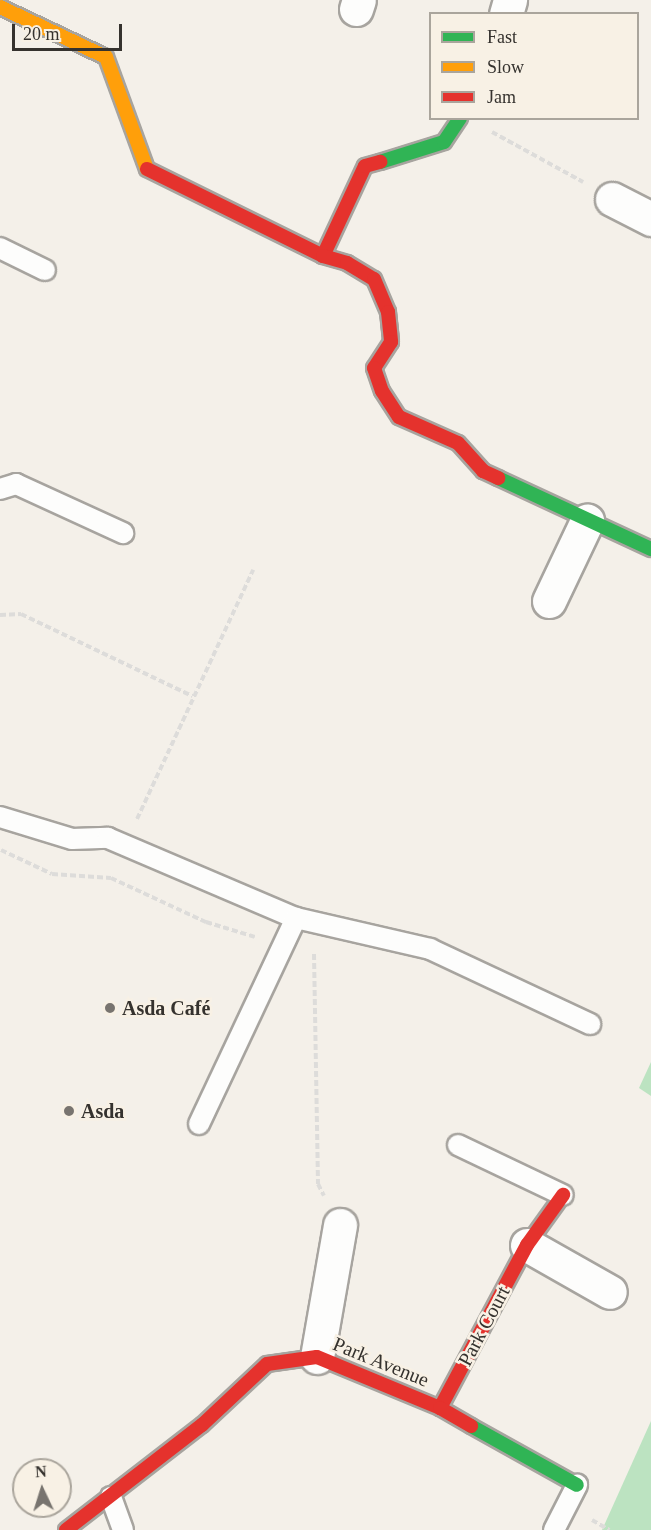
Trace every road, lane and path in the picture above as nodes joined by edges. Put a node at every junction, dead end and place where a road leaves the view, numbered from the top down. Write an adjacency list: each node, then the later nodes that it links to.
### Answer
1 (3, 0): 2 (street)
2 (0, 7): 8 (street)
3 (459, 120): 8 (street)
4 (484, 129): 5 (path)
5 (612, 199): 6 (street)
6 (651, 219)
7 (0, 248): 9 (lane)
8 (323, 256): 11 (street)
9 (45, 270)
10 (0, 489): 12 (lane)
11 (586, 521): 13 (street); 15 (street)
12 (123, 533)
13 (651, 549)
14 (253, 570): 17 (path)
15 (549, 601)
16 (0, 615): 17 (path)
17 (192, 696): 19 (path)
18 (0, 817): 19 (lane)
19 (125, 845): 21 (path); 22 (lane)
20 (0, 849): 21 (path)
21 (111, 878): 23 (path)
22 (296, 918): 23 (lane); 24 (lane)
23 (282, 945): 25 (lane); 28 (path)
24 (590, 1024)
25 (199, 1124)
26 (458, 1145): 27 (lane)
27 (563, 1195): 29 (street, Park Court)
28 (340, 1226): 31 (street)
29 (527, 1245): 30 (street); 32 (street, Park Court)
30 (610, 1292)
31 (317, 1357): 32 (street, Park Avenue); 34 (street, Park Avenue)
32 (441, 1408): 33 (street, Park Avenue)
33 (577, 1485): 37 (lane)
34 (111, 1497): 35 (street, Park Avenue); 36 (lane)
35 (66, 1530)
36 (123, 1530)
37 (554, 1530)

